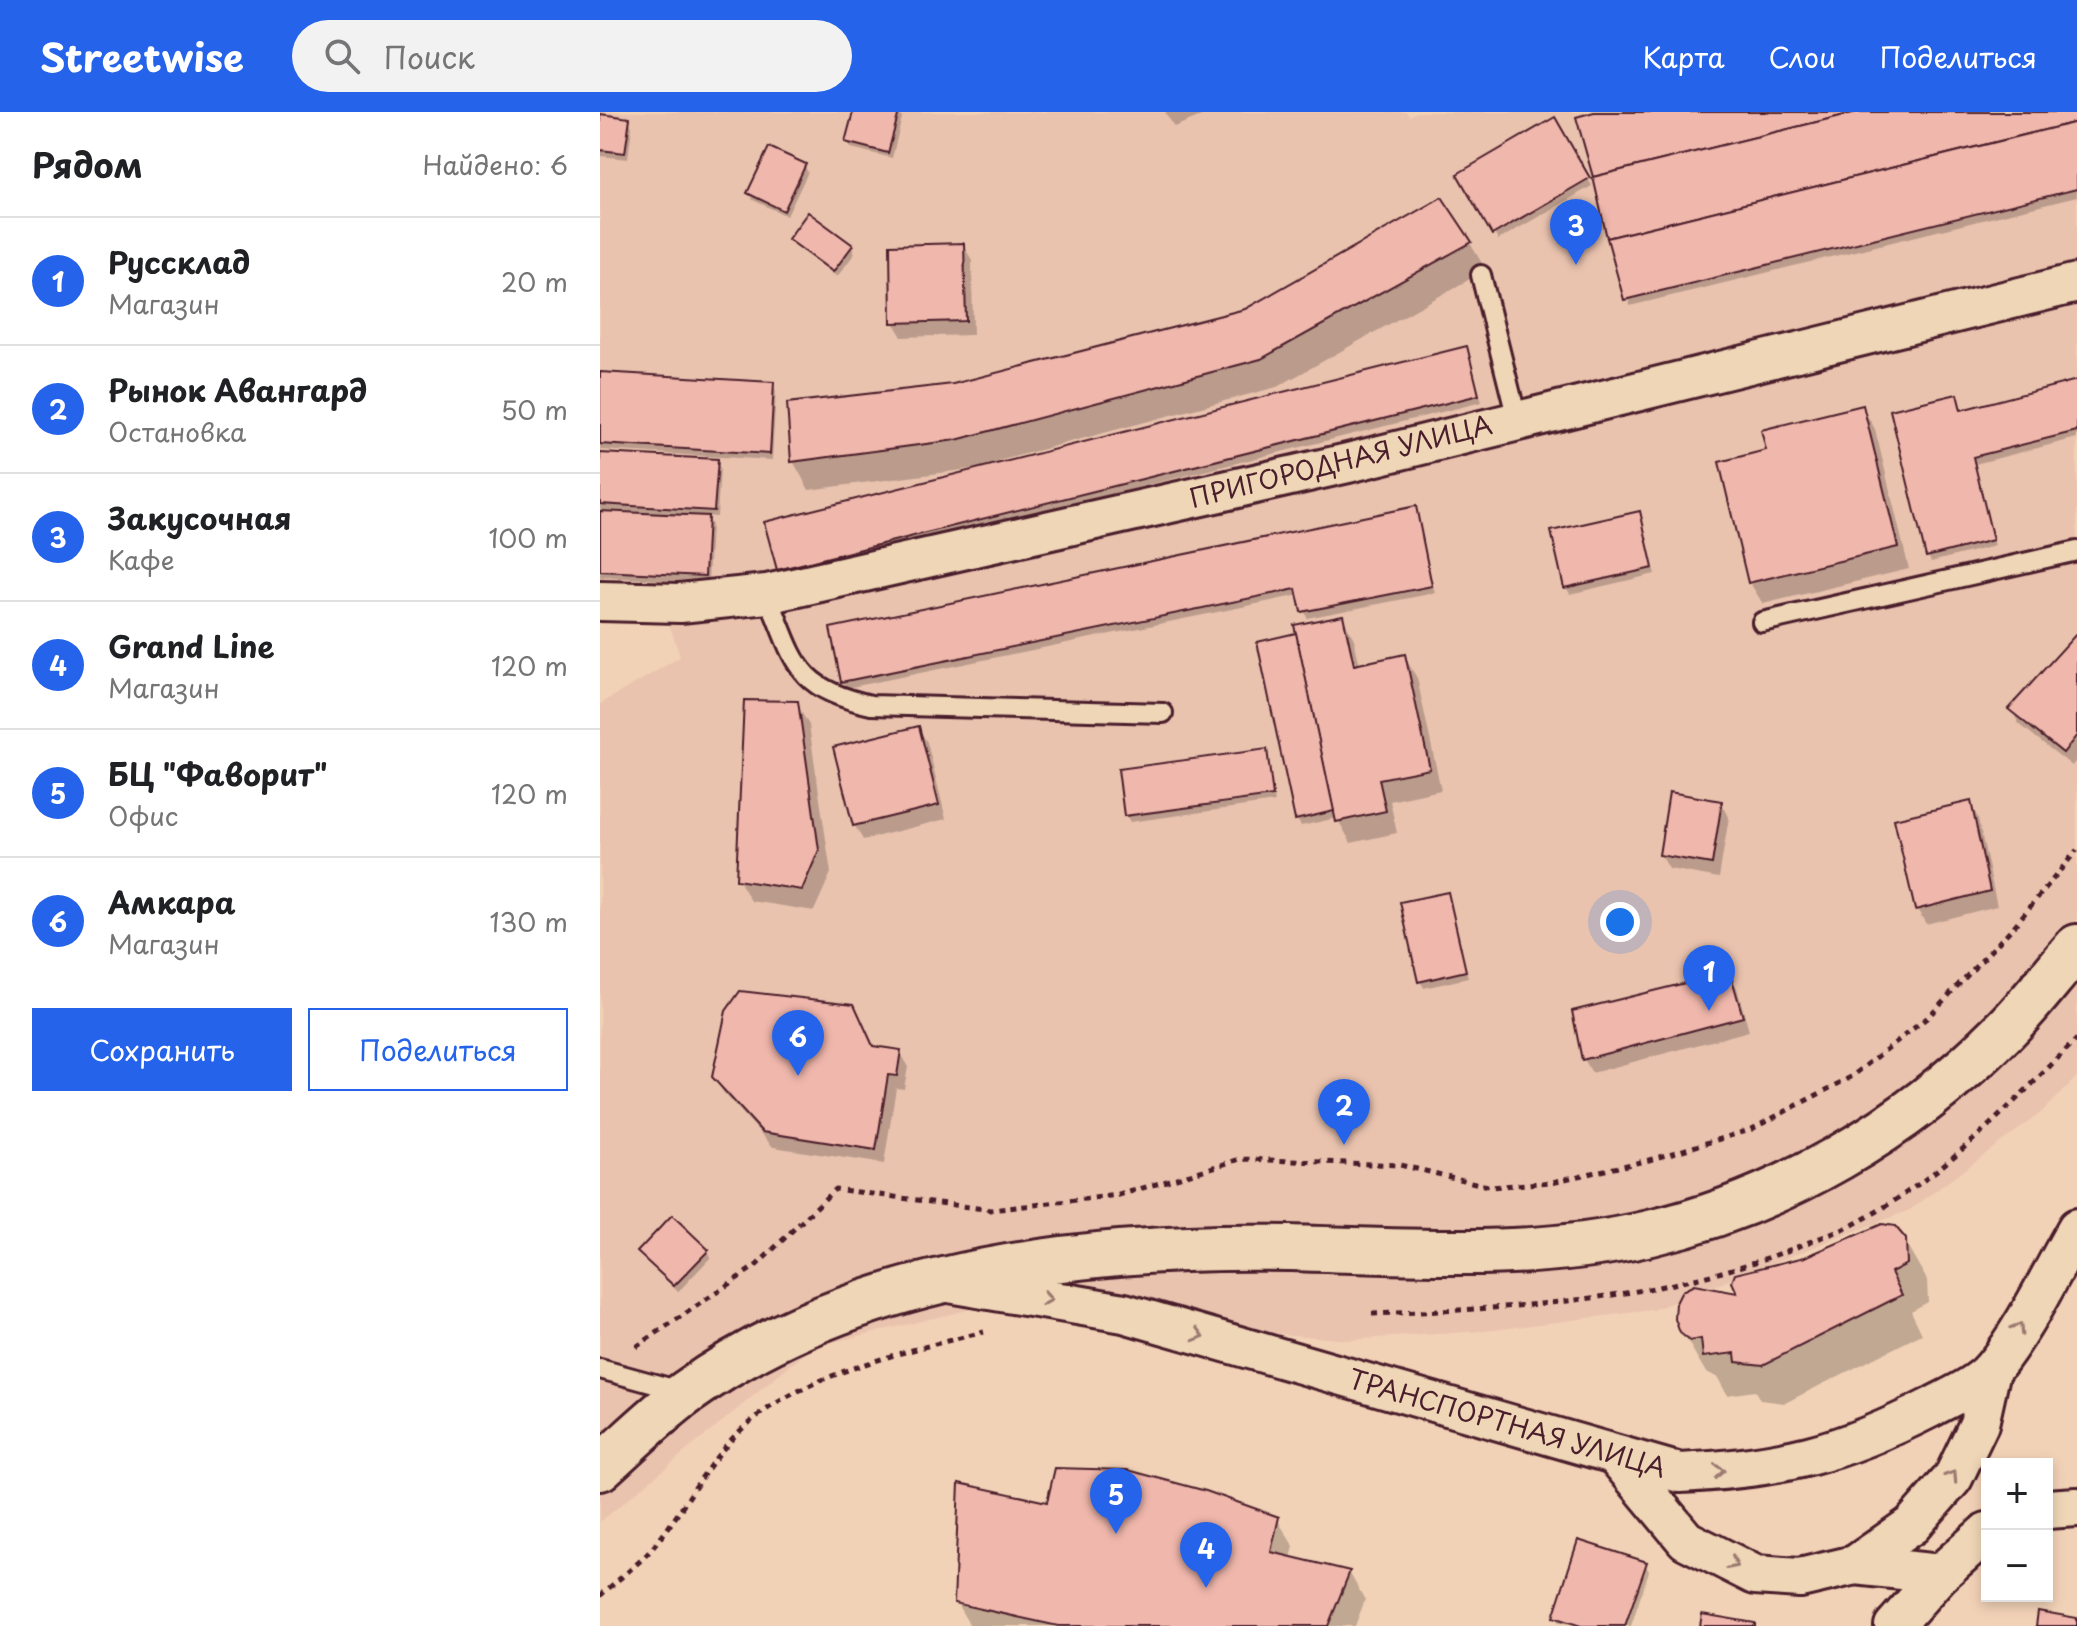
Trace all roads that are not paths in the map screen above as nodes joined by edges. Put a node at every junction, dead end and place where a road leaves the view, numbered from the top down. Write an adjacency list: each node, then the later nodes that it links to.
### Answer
1 (1481, 275): 3 (lane)
2 (2077, 283): 3 (street, ПРИГОРОДНАЯ УЛИЦА)
3 (1517, 419): 5 (street, ПРИГОРОДНАЯ УЛИЦА)
4 (2077, 551): 7 (lane)
5 (767, 594): 6 (street, ПРИГОРОДНАЯ УЛИЦА); 8 (lane)
6 (600, 601)
7 (1762, 622)
8 (1163, 713)
9 (2077, 947): 11 (main road, ТРАНСПОРТНАЯ УЛИЦА)
10 (2077, 1228): 13 (street, ТРАНСПОРТНАЯ УЛИЦА, one-way to 10)
11 (942, 1282): 14 (main road, ТРАНСПОРТНАЯ УЛИЦА); 15 (street, ТРАНСПОРТНАЯ УЛИЦА, one-way to 15)
12 (603, 1370): 14 (lane)
13 (1991, 1370): 15 (street, ТРАНСПОРТНАЯ УЛИЦА, one-way to 13); 20 (street, one-way to 13)
14 (687, 1393): 16 (main road, ТРАНСПОРТНАЯ УЛИЦА)
15 (1616, 1456): 20 (street, one-way to 20)
16 (600, 1468)
17 (2077, 1507): 18 (street)
18 (2053, 1509)
19 (1981, 1537): 21 (street)
20 (1855, 1565): 21 (street)
21 (1940, 1574): 22 (street)
22 (1894, 1626)

